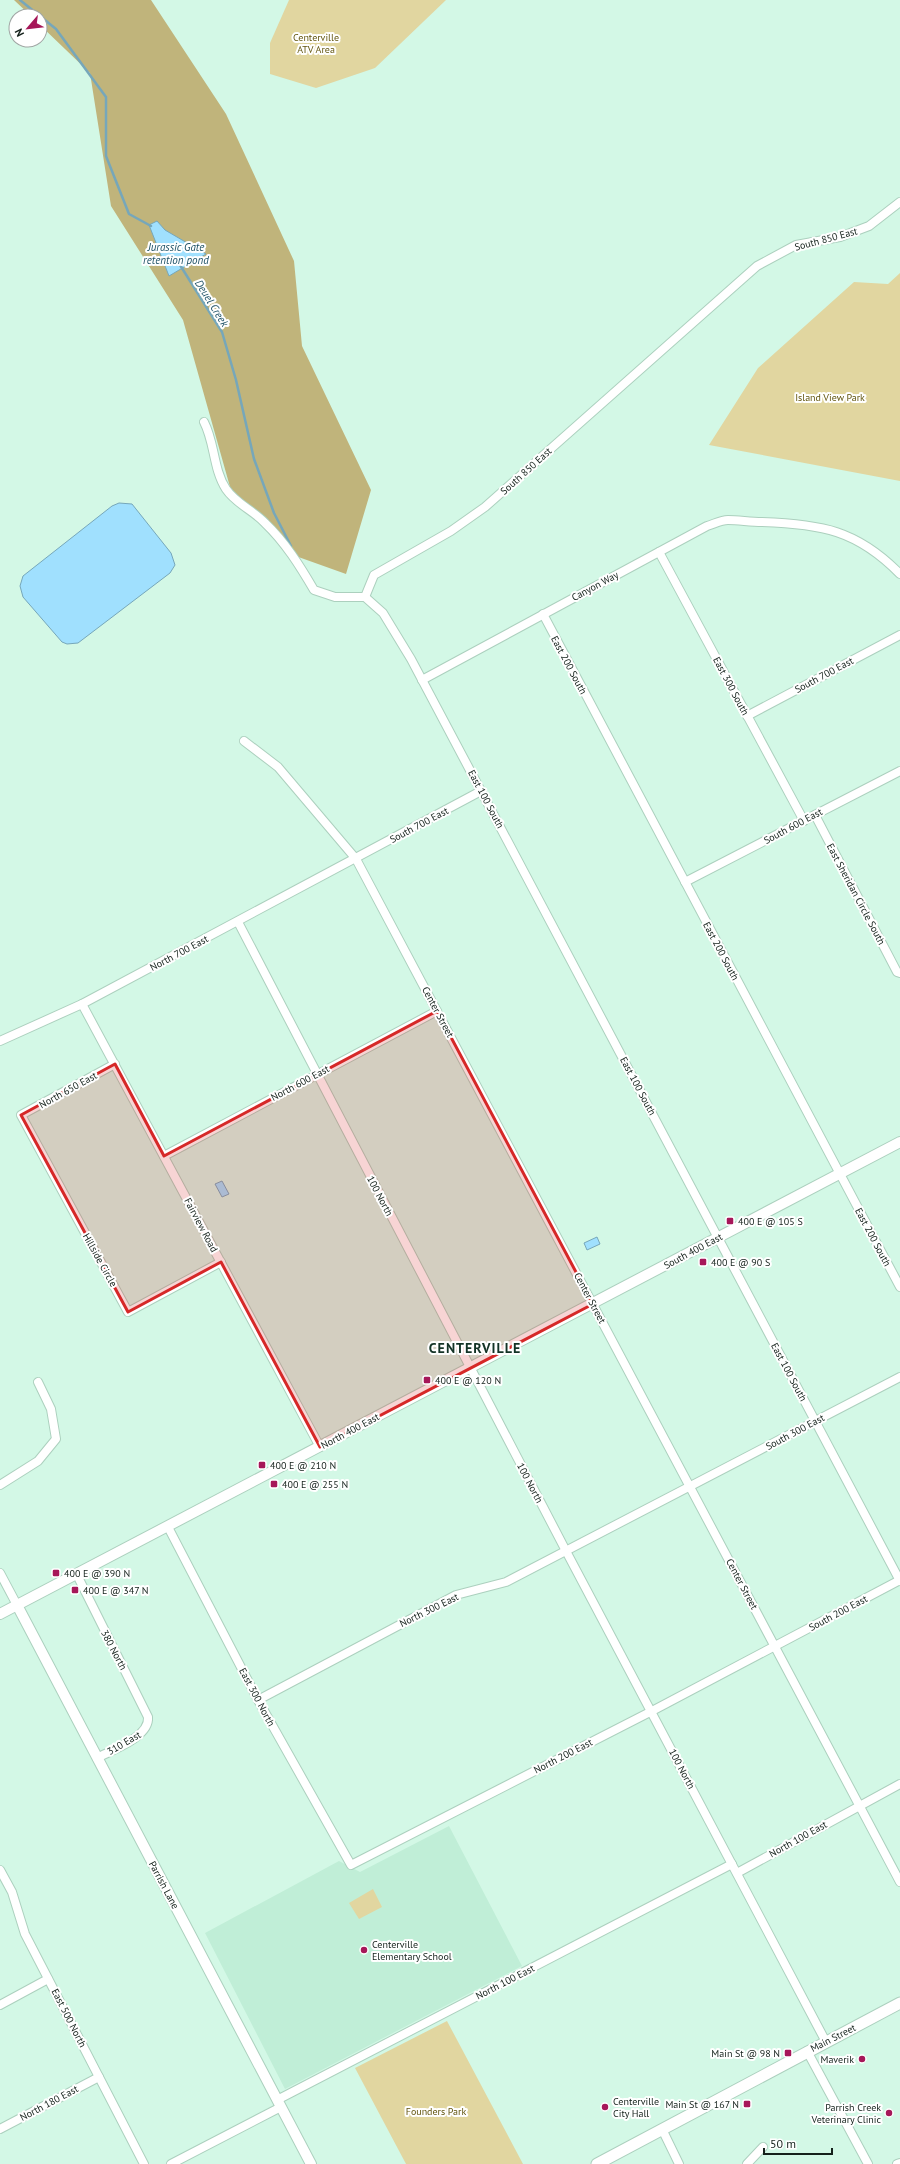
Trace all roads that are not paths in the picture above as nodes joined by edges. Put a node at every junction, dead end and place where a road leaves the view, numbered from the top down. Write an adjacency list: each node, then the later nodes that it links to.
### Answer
1 (900, 202): 5 (street, South 850 East)
2 (204, 422): 5 (street)
3 (659, 552): 4 (street, Canyon Way); 6 (street, Canyon Way); 9 (street, East 300 South)
4 (900, 574)
5 (365, 598): 8 (street, East 100 South)
6 (543, 614): 8 (street, Canyon Way); 16 (street, East 200 South)
7 (900, 635): 9 (street, South 700 East)
8 (422, 680): 12 (street, East 100 South)
9 (747, 716): 14 (street, East 300 South)
10 (244, 741): 15 (street, Center Street)
11 (900, 770): 13 (street, South 600 East)
12 (481, 791): 15 (street, South 700 East); 28 (street, East 100 South)
13 (815, 815): 14 (street, South 600 East); 18 (street, East Sheridan Circle South)
14 (804, 821): 16 (street, South 600 East)
15 (356, 859): 17 (street, North 700 East); 20 (street, Center Street)
16 (685, 882): 27 (street, East 200 South)
17 (238, 922): 19 (street, North 700 East); 23 (street, 100 North)
18 (898, 973)
19 (82, 1004): 21 (street, North 700 East); 22 (street, Fairview Road)
20 (437, 1011): 23 (street, North 600 East); 31 (street, Center Street)
21 (0, 1041)
22 (115, 1064): 24 (street, North 650 East); 26 (street, Fairview Road)
23 (317, 1074): 26 (street, North 600 East); 32 (street, 100 North)
24 (21, 1115): 29 (street, Hillside Circle)
25 (900, 1142): 27 (street, South 400 East)
26 (164, 1156): 29 (street, Fairview Road)
27 (840, 1174): 28 (street, South 400 East); 30 (street, East 200 South)
28 (718, 1238): 31 (street, South 400 East); 35 (street, East 100 South)
29 (220, 1262): 36 (street, Fairview Road)
30 (900, 1287)
31 (593, 1304): 32 (street, North 400 East); 38 (street, Center Street)
32 (470, 1368): 36 (street, North 400 East); 40 (street, 100 North)
33 (900, 1377): 35 (street, South 300 East)
34 (38, 1382): 37 (street)
35 (816, 1421): 38 (street, South 300 East); 43 (street, East 100 South)
36 (320, 1447): 39 (street, North 400 East)
37 (0, 1485)
38 (691, 1487): 40 (street, North 300 East); 46 (street, Center Street)
39 (168, 1527): 42 (street, North 400 East); 47 (street, East 300 North)
40 (566, 1552): 47 (street, North 300 East); 48 (street, 100 North)
41 (0, 1573): 44 (street)
42 (77, 1575): 44 (street, North 400 East); 49 (street, 380 North)
43 (900, 1581): 46 (street, South 200 East)
44 (17, 1605): 45 (street, North 400 East); 50 (street, Parrish Lane)
45 (0, 1614)
46 (775, 1646): 48 (street, North 200 East); 52 (street, Center Street)
47 (258, 1700): 54 (street, East 300 North)
48 (652, 1711): 53 (street, 100 North); 54 (street, North 200 East)
49 (148, 1726): 50 (street, 310 East)
50 (97, 1758): 64 (street, Parrish Lane)
51 (900, 1784): 52 (street, North 100 East)
52 (859, 1805): 56 (street, North 100 East); 57 (street, Center Street)
53 (732, 1864): 56 (street, 100 North); 64 (street, North 100 East)
54 (351, 1865)
55 (0, 1870): 58 (street, East 500 North)
56 (737, 1873): 61 (street, 100 North)
57 (900, 1882)
58 (48, 1979): 60 (street); 63 (street, East 500 North)
59 (900, 2003): 61 (main road, Main Street)
60 (0, 2005)
61 (826, 2042): 62 (main road, Main Street)
62 (807, 2052): 66 (main road, Main Street); 75 (street)
63 (99, 2077): 65 (street, North 180 East); 69 (street, East 500 North)
64 (279, 2104): 70 (street, North 100 East); 71 (street, Parrish Lane)
65 (0, 2129)
66 (662, 2129): 72 (main road, Main Street); 73 (street)
67 (764, 2147): 74 (street)
68 (900, 2162): 76 (street)
69 (144, 2164)
70 (171, 2164)
71 (311, 2164)
72 (597, 2164)
73 (679, 2164)
74 (747, 2164)
75 (868, 2164)
76 (897, 2164)

